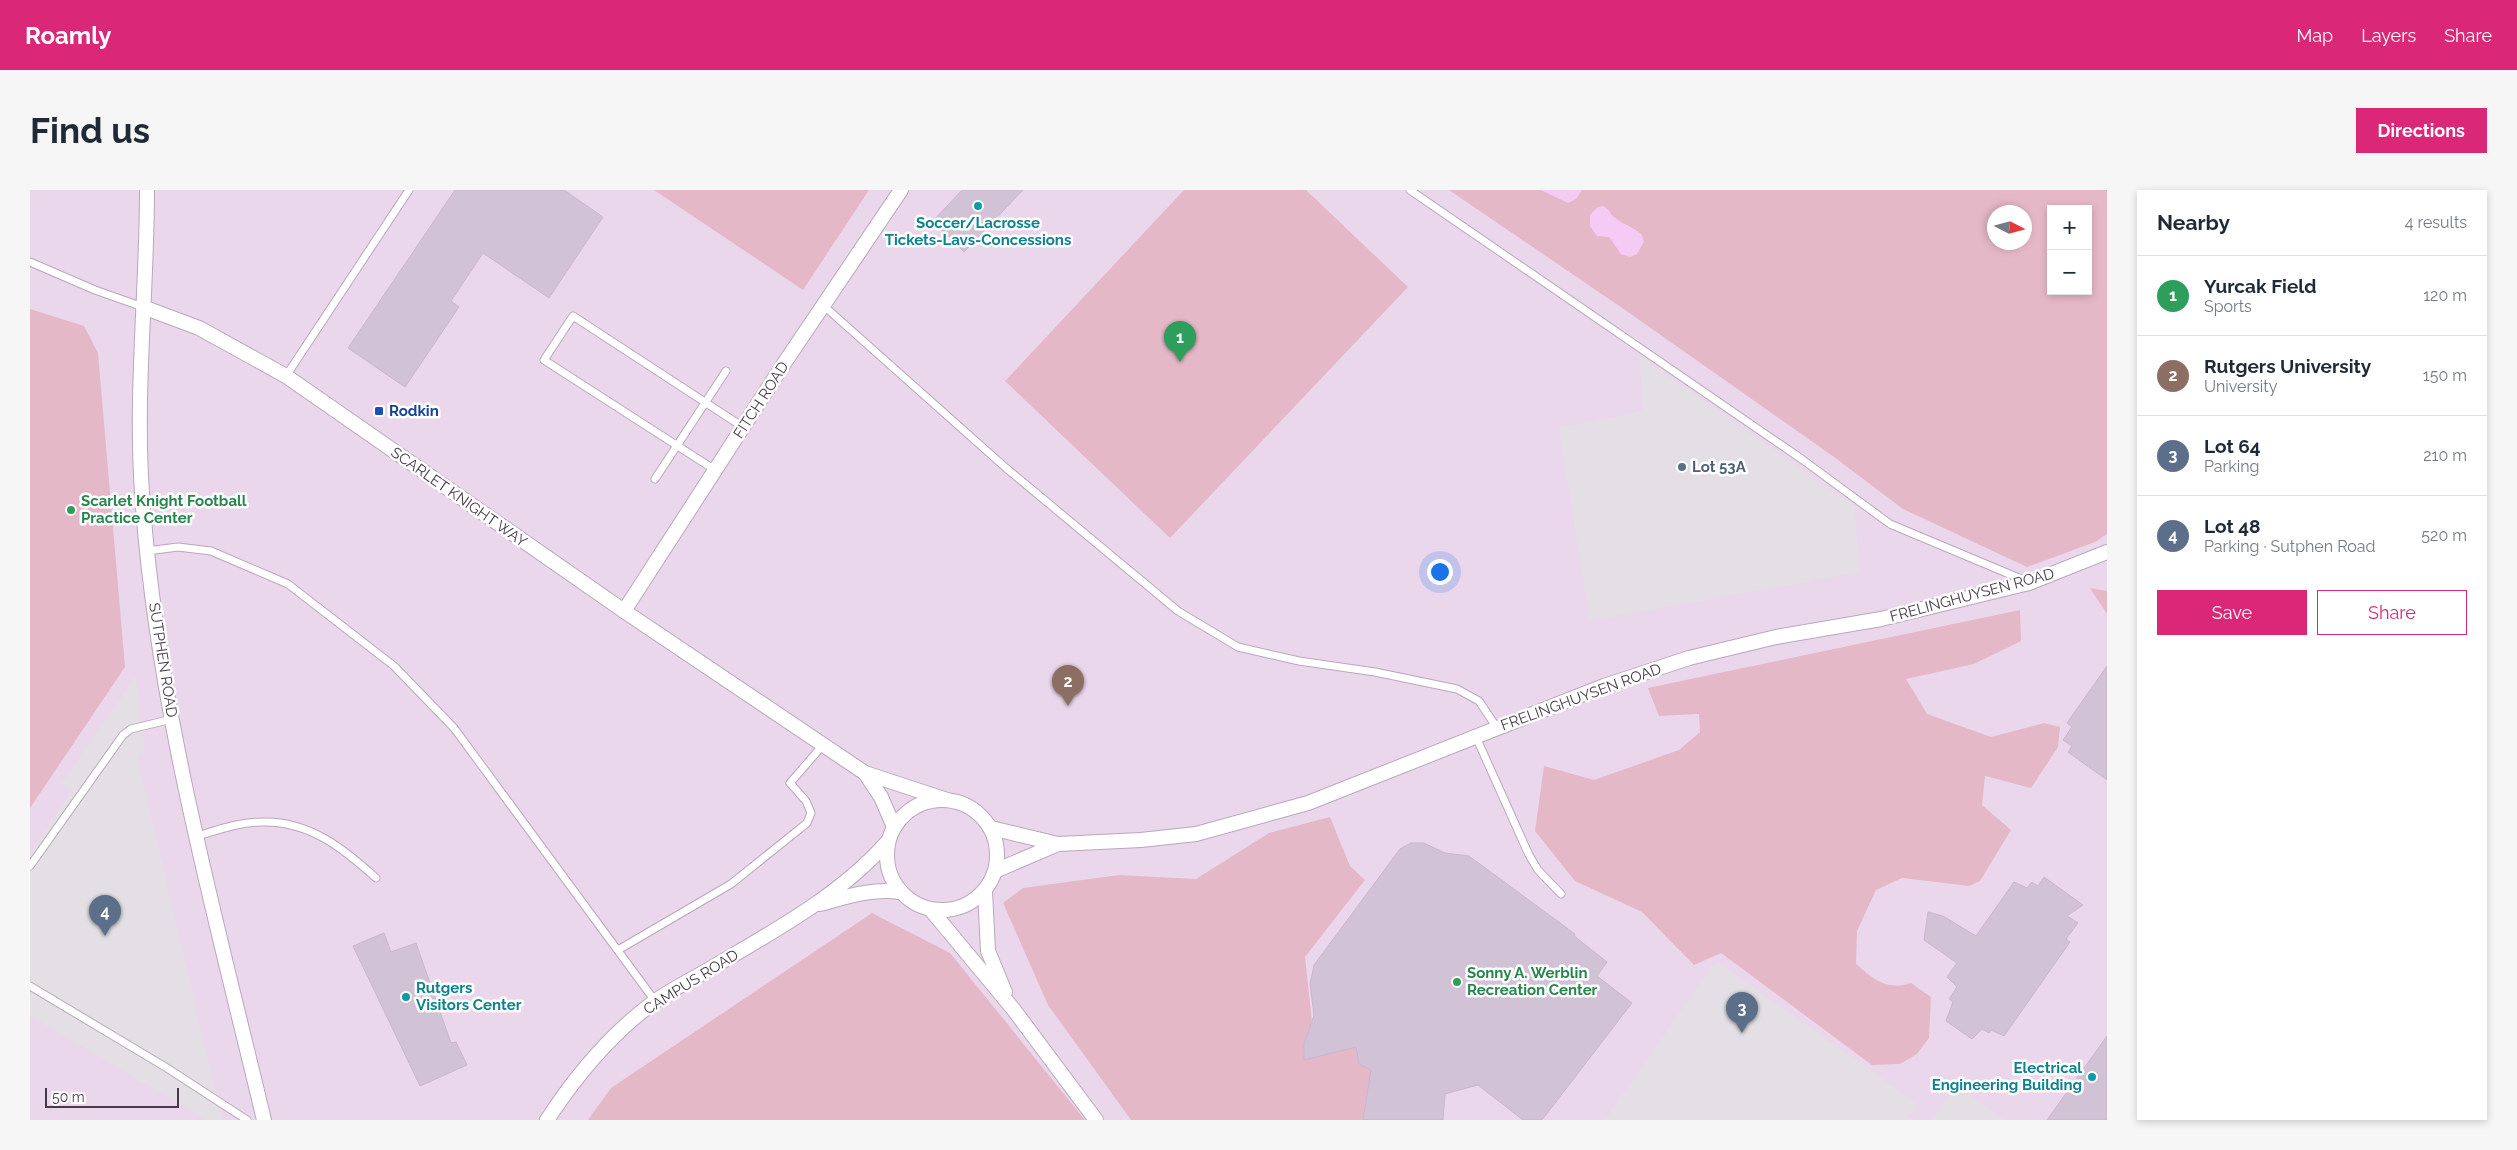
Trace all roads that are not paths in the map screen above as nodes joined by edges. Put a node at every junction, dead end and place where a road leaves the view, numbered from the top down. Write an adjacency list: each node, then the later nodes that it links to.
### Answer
1 (147, 190): 7 (street, SUTPHEN ROAD)
2 (409, 190): 9 (lane)
3 (900, 190): 6 (street, FITCH ROAD)
4 (1410, 190): 19 (lane)
5 (30, 262): 7 (lane, SCARLET KNIGHT WAY)
6 (824, 306): 11 (street, FITCH ROAD); 22 (lane)
7 (142, 307): 9 (street, SCARLET KNIGHT WAY); 15 (street, SUTPHEN ROAD)
8 (726, 371): 10 (lane)
9 (286, 376): 20 (street, SCARLET KNIGHT WAY)
10 (705, 402): 11 (lane); 12 (lane); 12 (lane)
11 (743, 426): 13 (street, FITCH ROAD)
12 (677, 446): 13 (lane); 14 (lane)
13 (715, 470): 20 (street, FITCH ROAD)
14 (655, 479)
15 (147, 551): 21 (street, SUTPHEN ROAD); 40 (lane)
16 (2107, 552): 17 (street, FRELINGHUYSEN ROAD)
17 (2088, 560): 18 (lane); 19 (street, FRELINGHUYSEN ROAD)
18 (2107, 561)
19 (2030, 583): 22 (street, FRELINGHUYSEN ROAD)
20 (624, 611): 24 (street, SCARLET KNIGHT WAY)
21 (173, 719): 29 (street, SUTPHEN ROAD); 32 (lane)
22 (1497, 728): 23 (street, FRELINGHUYSEN ROAD)
23 (1476, 737): 31 (street, FRELINGHUYSEN ROAD); 37 (lane)
24 (823, 745): 25 (street, SCARLET KNIGHT WAY); 40 (lane)
25 (865, 773): 26 (street); 27 (street)
26 (947, 800): 27 (street); 28 (street)
27 (894, 826): 30 (street)
28 (990, 828): 31 (street, FRELINGHUYSEN ROAD); 33 (street)
29 (197, 836): 34 (lane); 45 (street, SUTPHEN ROAD)
30 (888, 841): 36 (street); 38 (street, CAMPUS ROAD)
31 (1058, 844): 33 (street, FRELINGHUYSEN ROAD)
32 (30, 866)
33 (995, 871): 35 (street)
34 (376, 878)
35 (984, 891): 39 (street); 43 (street)
36 (900, 892): 38 (street, CAMPUS ROAD); 39 (street)
37 (1561, 894)
38 (812, 906): 42 (street, CAMPUS ROAD)
39 (931, 910): 43 (street)
40 (618, 950): 42 (lane)
41 (30, 986): 44 (lane)
42 (655, 1001): 46 (street, CAMPUS ROAD)
43 (1014, 1010): 47 (street)
44 (247, 1120)
45 (264, 1120)
46 (547, 1120)
47 (1096, 1120)

